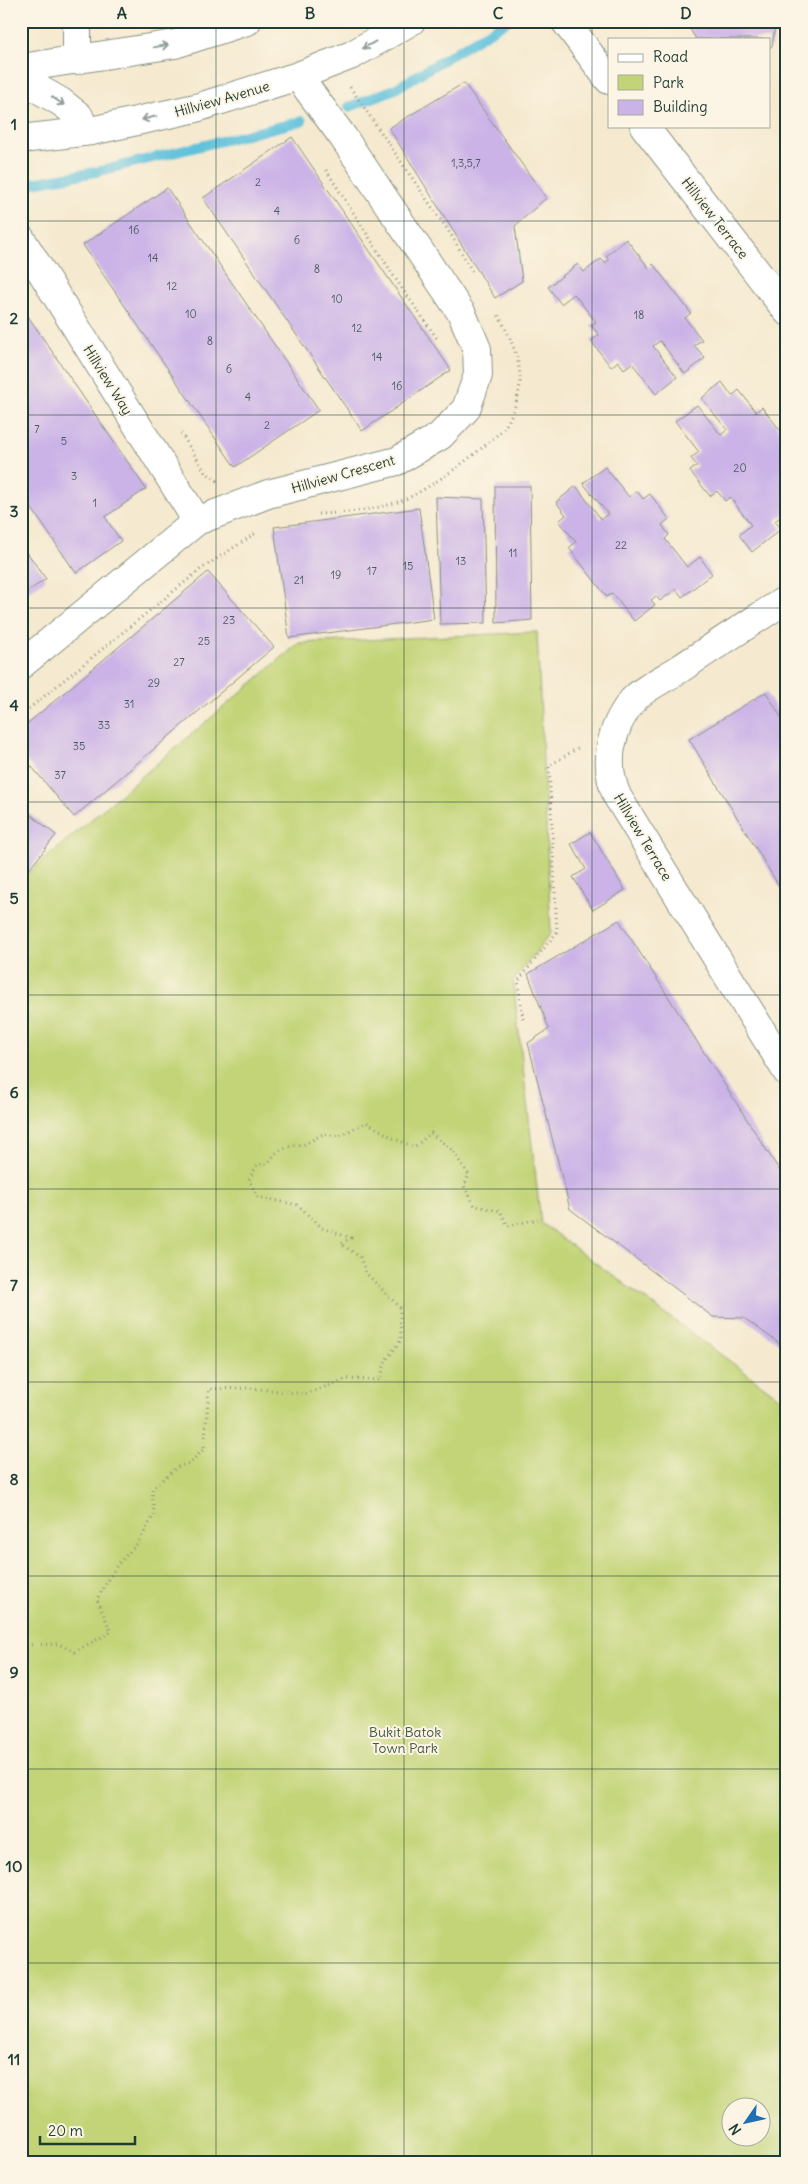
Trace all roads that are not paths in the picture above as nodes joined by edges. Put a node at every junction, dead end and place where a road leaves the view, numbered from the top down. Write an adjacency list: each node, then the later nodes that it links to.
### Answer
1 (77, 21): 5 (street)
2 (247, 21): 5 (street, one-way to 2)
3 (412, 21): 7 (street, Hillview Avenue, one-way to 7)
4 (565, 21): 9 (street)
5 (77, 60): 6 (street)
6 (21, 68)
7 (298, 76): 11 (street, Hillview Avenue, one-way to 11); 15 (street, Hillview Crescent)
8 (21, 79): 11 (street, one-way to 11)
9 (608, 79)
10 (646, 128): 14 (street, Hillview Terrace)
11 (85, 132): 12 (street, Hillview Avenue)
12 (21, 139)
13 (21, 240): 15 (street, Hillview Way)
14 (787, 311)
15 (197, 521): 17 (street, Hillview Crescent)
16 (787, 599): 18 (street, Hillview Terrace)
17 (21, 665)
18 (787, 1072)

